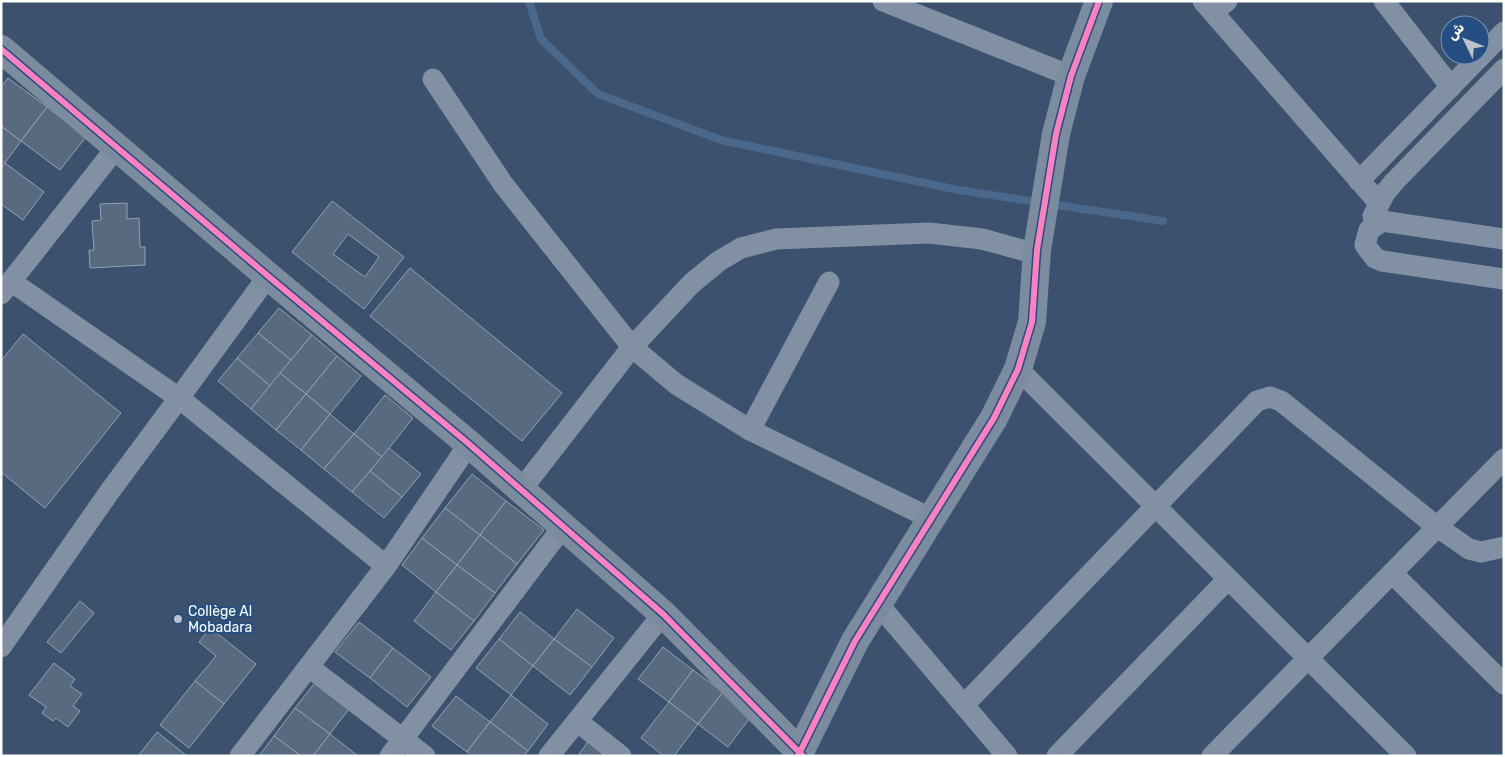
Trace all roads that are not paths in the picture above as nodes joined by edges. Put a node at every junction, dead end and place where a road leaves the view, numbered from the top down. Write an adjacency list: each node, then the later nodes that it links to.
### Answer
1 (883, 1): 7 (street)
2 (1099, 1): 7 (street)
3 (1384, 1): 10 (street)
4 (1214, 5): 12 (street)
5 (1504, 32): 10 (street)
6 (1, 50): 11 (street)
7 (1071, 76): 16 (street)
8 (1500, 77): 13 (street)
9 (433, 78): 21 (street)
10 (1451, 88): 12 (street)
11 (116, 148): 17 (street); 20 (street)
12 (1359, 180): 13 (street)
13 (1379, 203): 14 (street)
14 (1368, 230): 15 (street); 18 (street)
15 (1504, 239)
16 (1037, 252): 21 (street); 22 (street)
17 (268, 276): 23 (street); 25 (street)
18 (1504, 279)
19 (829, 282): 24 (street)
20 (6, 288): 23 (street)
21 (632, 347): 24 (street); 27 (street)
22 (1018, 369): 28 (street); 29 (street)
23 (179, 398): 33 (street); 38 (street)
24 (750, 430): 29 (street)
25 (469, 444): 27 (street); 33 (street)
26 (1504, 459): 30 (street)
27 (521, 490): 31 (street)
28 (1154, 505): 30 (street); 35 (street); 42 (street)
29 (932, 519): 36 (street)
30 (1436, 526): 32 (street); 34 (street)
31 (562, 528): 37 (street); 44 (street)
32 (1504, 547)
33 (386, 566): 40 (street)
34 (1392, 573): 39 (street); 41 (street)
35 (1228, 579): 39 (street); 51 (street)
36 (878, 604): 42 (street); 45 (street)
37 (663, 614): 43 (street); 45 (street)
38 (1, 646)
39 (1309, 659): 52 (street); 53 (street)
40 (309, 668): 44 (street); 46 (street)
41 (1504, 684)
42 (964, 705): 50 (street)
43 (577, 721): 48 (street); 49 (street)
44 (396, 748): 47 (street)
45 (800, 754)
46 (240, 756)
47 (425, 756)
48 (549, 756)
49 (621, 756)
50 (1007, 756)
51 (1057, 756)
52 (1212, 756)
53 (1406, 756)

